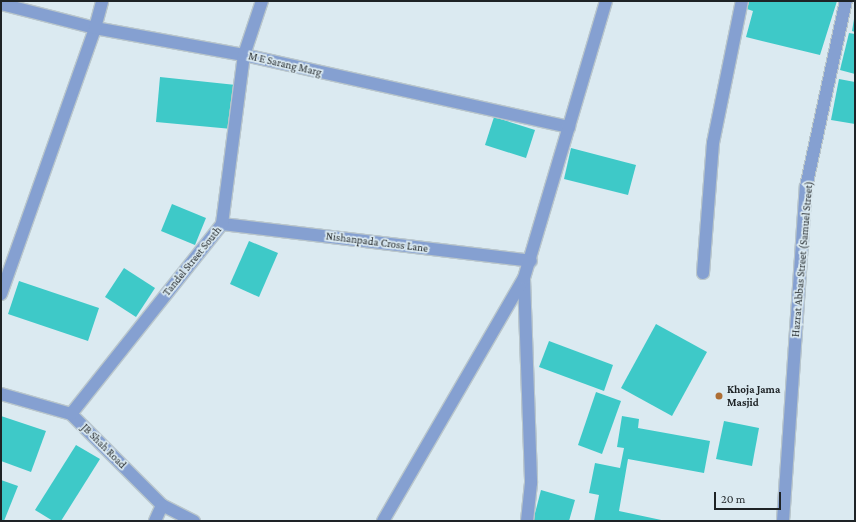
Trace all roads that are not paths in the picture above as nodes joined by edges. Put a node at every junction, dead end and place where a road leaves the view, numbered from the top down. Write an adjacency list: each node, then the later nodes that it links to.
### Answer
1 (102, 1): 7 (street)
2 (262, 1): 8 (street, Tandel Street South)
3 (606, 1): 9 (street)
4 (742, 1): 12 (street)
5 (846, 1): 22 (street, Hazrat Abbas Street (Samuel Street))
6 (1, 4): 7 (street, M E Sarang Marg)
7 (95, 28): 8 (street, M E Sarang Marg); 14 (street)
8 (244, 55): 9 (street, M E Sarang Marg); 10 (street, Tandel Street South)
9 (569, 127): 11 (street)
10 (222, 224): 11 (street, Nishanpada Cross Lane); 16 (street, Tandel Street South)
11 (531, 260): 13 (street)
12 (703, 274)
13 (524, 278): 20 (street); 21 (street)
14 (1, 294)
15 (1, 394): 16 (street, JB Shah Road)
16 (71, 414): 17 (street, JB Shah Road)
17 (162, 505): 18 (street); 19 (street, JB Shah Road)
18 (155, 521)
19 (194, 521)
20 (383, 521)
21 (527, 521)
22 (783, 521)

